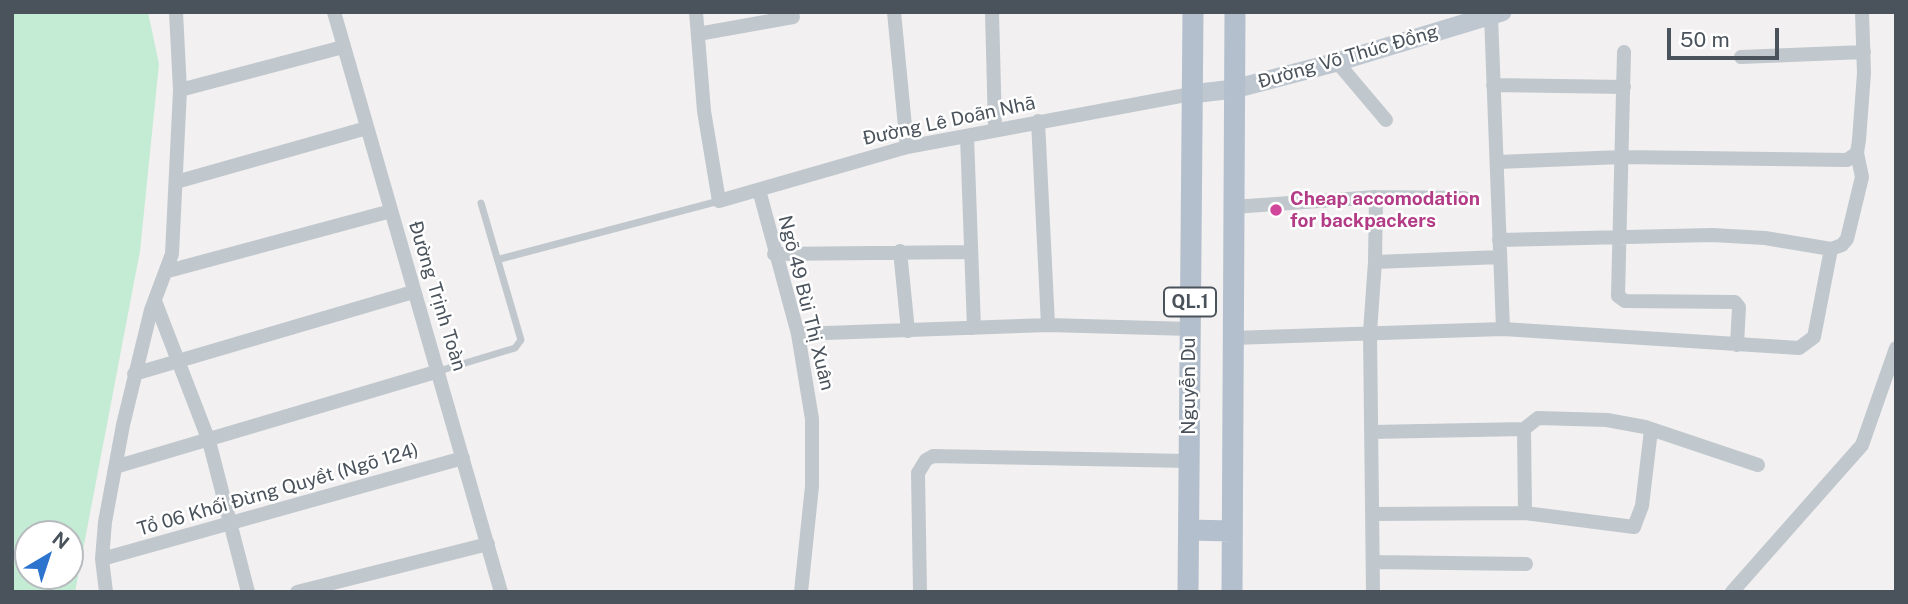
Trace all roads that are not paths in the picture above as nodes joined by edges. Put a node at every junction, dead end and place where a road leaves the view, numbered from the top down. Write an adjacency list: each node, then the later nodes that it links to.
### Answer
1 (176, 12): 20 (street)
2 (334, 12): 12 (street, Đường Trịnh Toàn)
3 (696, 12): 11 (street)
4 (894, 12): 27 (street)
5 (992, 12): 25 (street)
6 (1193, 12): 21 (main road, Nguyễn Du / QL.1)
7 (1235, 12): 19 (main road, QL.1)
8 (1863, 12): 14 (street)
9 (1494, 13): 16 (street, Đường Võ Thúc Đồng); 17 (street)
10 (793, 17): 11 (street)
11 (698, 34): 35 (street)
12 (343, 47): 20 (street); 24 (street, Đường Trịnh Toàn)
13 (1624, 52): 18 (street)
14 (1864, 52): 15 (street); 28 (street)
15 (1741, 57)
16 (1337, 62): 19 (street, Đường Võ Thúc Đồng); 22 (street)
17 (1493, 85): 18 (street); 30 (street)
18 (1624, 87): 29 (street)
19 (1234, 89): 21 (street, Đường Võ Thúc Đồng); 37 (main road, QL.1)
20 (180, 90): 31 (street)
21 (1191, 94): 23 (street, Đường Lê Doãn Nhã); 53 (main road, Nguyễn Du / QL.1)
22 (1386, 120)
23 (1038, 121): 25 (street, Đường Lê Doãn Nhã); 51 (street)
24 (367, 128): 31 (street); 38 (street, Đường Trịnh Toàn)
25 (995, 128): 26 (street, Đường Lê Doãn Nhã)
26 (967, 136): 27 (street, Đường Lê Doãn Nhã); 43 (street)
27 (907, 147): 32 (street, Đường Lê Doãn Nhã)
28 (1857, 153): 29 (street); 41 (street)
29 (1622, 157): 30 (street); 39 (street)
30 (1497, 162): 40 (street)
31 (176, 182): 48 (street)
32 (759, 190): 35 (street, Đường Lê Doãn Nhã); 44 (street, Ngõ 49 Bùi Thị Xuân)
33 (1376, 197): 34 (street); 37 (street); 47 (street)
34 (1464, 198)
35 (719, 201): 46 (lane)
36 (481, 203): 46 (lane)
37 (1233, 207): 58 (main road, QL.1)
38 (391, 211): 48 (street); 49 (street, Đường Trịnh Toàn)
39 (1621, 239): 40 (street); 41 (street); 59 (street)
40 (1499, 240): 45 (street)
41 (1830, 249): 59 (street)
42 (900, 251): 43 (street); 44 (street); 55 (street)
43 (971, 252): 52 (street)
44 (774, 254): 57 (street, Ngõ 49 Bùi Thị Xuân)
45 (1500, 257): 47 (street); 54 (street)
46 (500, 259): 62 (lane)
47 (1375, 262): 56 (street)
48 (168, 271): 50 (street)
49 (413, 292): 61 (street); 62 (street, Đường Trịnh Toàn)
50 (155, 301): 61 (street); 63 (street)
51 (1048, 325): 52 (street); 53 (street)
52 (974, 328): 55 (street)
53 (1190, 329): 69 (main road, Nguyễn Du / QL.1)
54 (1503, 329): 56 (street); 59 (street)
55 (908, 331): 57 (street)
56 (1370, 332): 58 (street); 66 (street)
57 (797, 334): 85 (street, Ngõ 49 Bùi Thị Xuân)
58 (1232, 338): 76 (main road, QL.1)
59 (1737, 345)
60 (1896, 348): 90 (street)
61 (180, 360): 63 (street); 67 (street)
62 (439, 371): 67 (street); 68 (street, Đường Trịnh Toàn)
63 (134, 374): 71 (street)
64 (1524, 429): 65 (street); 66 (street); 72 (street)
65 (1651, 430): 70 (street); 72 (street)
66 (1372, 432): 73 (street)
67 (209, 441): 71 (street); 74 (street)
68 (463, 458): 74 (street, Tổ 06 Khối Đừng Quyềt (Ngõ 124)); 77 (street, Đường Trịnh Toàn)
69 (1189, 461): 75 (main road, Nguyễn Du / QL.1); 86 (street)
70 (1758, 465)
71 (115, 467): 78 (street)
72 (1525, 513): 73 (street)
73 (1373, 514): 79 (street)
74 (228, 524): 78 (street, Tổ 06 Khối Đừng Quyềt (Ngõ 124)); 82 (street)
75 (1188, 530): 76 (main road); 87 (main road, Nguyễn Du / QL.1)
76 (1232, 531): 88 (main road, QL.1)
77 (488, 544): 83 (street); 84 (street, Đường Trịnh Toàn)
78 (102, 559): 81 (street)
79 (1373, 562): 80 (street); 89 (street)
80 (1526, 564)
81 (106, 592)
82 (248, 592)
83 (297, 592)
84 (501, 592)
85 (801, 592)
86 (920, 592)
87 (1188, 592)
88 (1232, 592)
89 (1373, 592)
90 (1732, 592)

